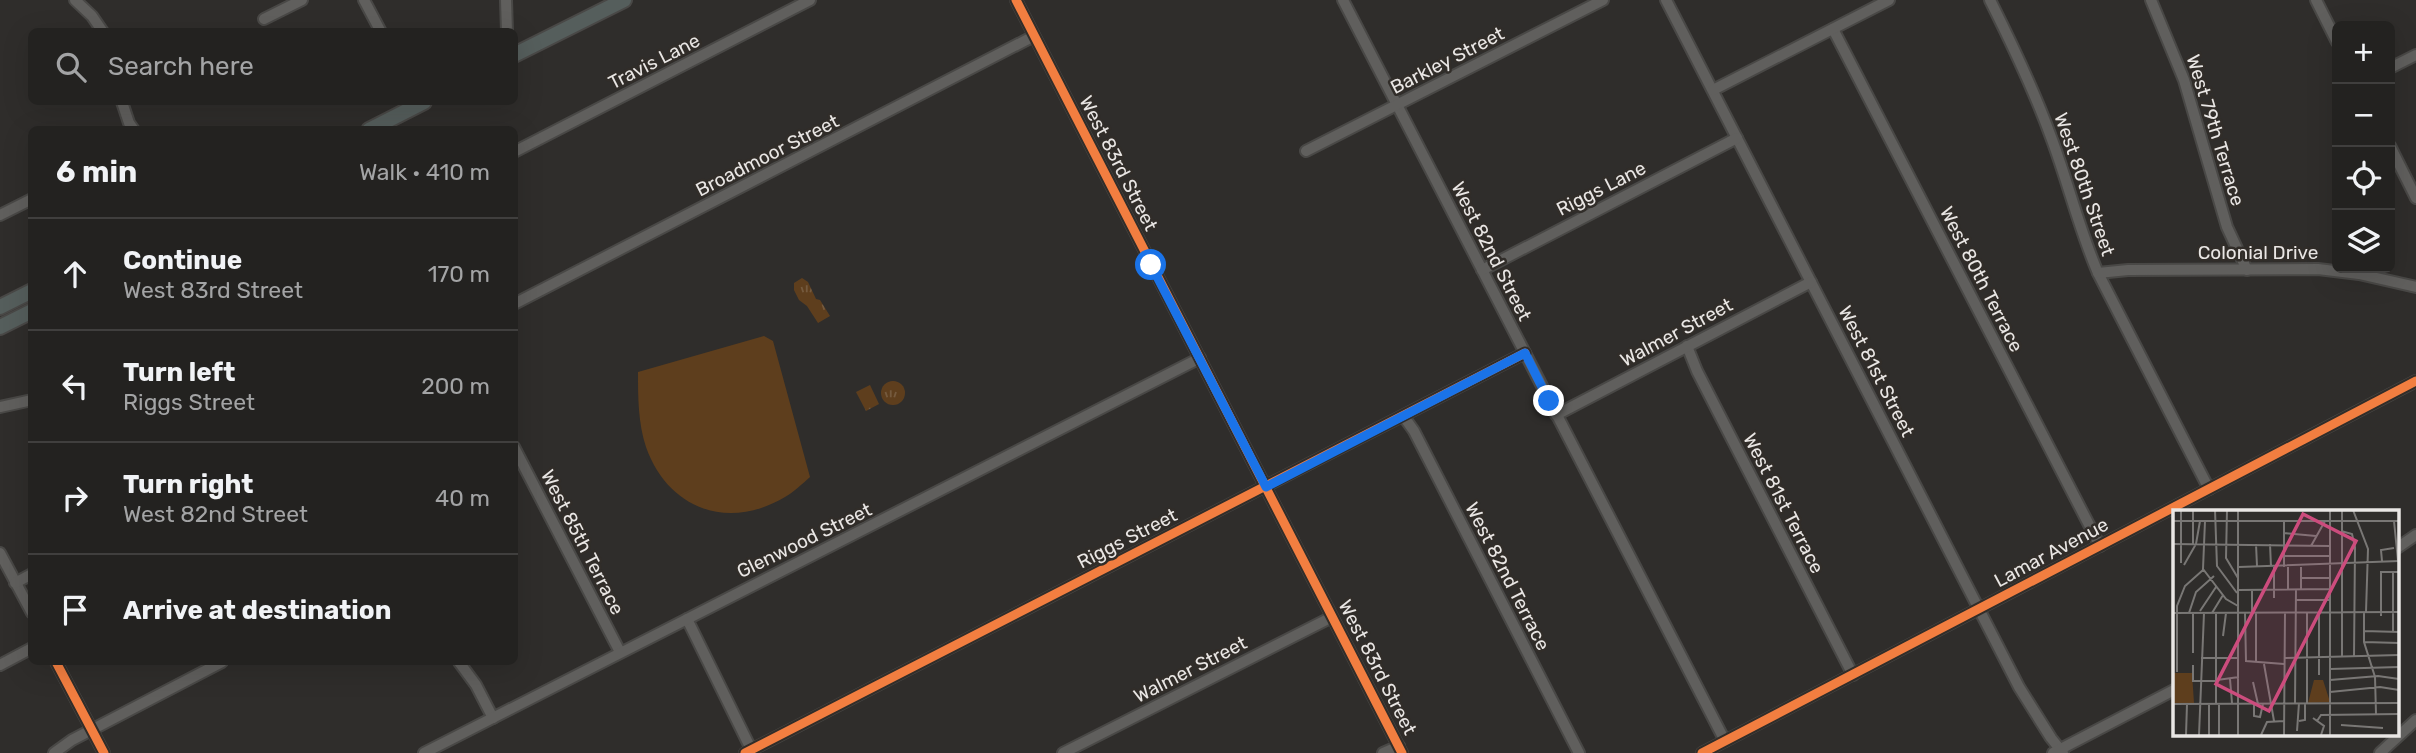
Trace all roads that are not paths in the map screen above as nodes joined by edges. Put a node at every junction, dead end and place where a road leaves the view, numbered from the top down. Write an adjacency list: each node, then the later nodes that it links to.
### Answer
1 (75, 0): 16 (street)
2 (303, 0): 15 (street)
3 (365, 0): 17 (street)
4 (506, 0): 18 (street)
5 (624, 0): 22 (main road)
6 (810, 0): 33 (street, Travis Lane)
7 (1016, 0): 21 (street, West 83rd Street)
8 (1343, 0): 28 (street, West 82nd Street)
9 (1603, 0): 28 (street, Barkley Street)
10 (1666, 0): 25 (street, West 81st Street)
11 (1889, 0): 19 (street)
12 (1990, 0): 40 (street, West 80th Street)
13 (2151, 0): 39 (street, West 79th Terrace)
14 (2316, 0): 20 (street)
15 (264, 19)
16 (100, 28)
17 (379, 28)
18 (507, 28)
19 (1833, 29): 25 (street); 60 (street, West 80th Terrace)
20 (2332, 32)
21 (1034, 36): 44 (street, Broadmoor Street); 50 (street, West 83rd Street)
22 (518, 53)
23 (2416, 55): 24 (street)
24 (2395, 66)
25 (1713, 90): 31 (street, West 81st Street)
26 (123, 105): 29 (street)
27 (415, 105): 30 (main road)
28 (1397, 105): 34 (street, Barkley Street); 38 (street, West 82nd Street)
29 (128, 126)
30 (376, 126)
31 (1737, 138): 38 (street, Riggs Lane); 41 (street, West 81st Street)
32 (2390, 147): 35 (street)
33 (518, 150)
34 (1306, 151)
35 (2416, 198)
36 (28, 201): 37 (street)
37 (0, 215)
38 (1482, 270): 49 (street, West 82nd Street)
39 (2247, 270): 40 (street, Colonial Drive); 42 (street, Colonial Drive)
40 (2098, 273): 58 (street, West 80th Street)
41 (1811, 282): 48 (street, Walmer Street); 66 (street, West 81st Street)
42 (2416, 287)
43 (28, 293): 45 (main road)
44 (518, 302)
45 (0, 307)
46 (28, 313): 47 (main road)
47 (0, 327)
48 (1687, 346): 54 (street, Walmer Street); 75 (street, West 81st Terrace)
49 (1525, 353): 54 (street, West 82nd Street); 55 (street, Riggs Street)
50 (1200, 358): 57 (street, West 83rd Street); 68 (street, Glenwood Street)
51 (2416, 381): 58 (street, Lamar Avenue)
52 (28, 401): 53 (street)
53 (0, 407)
54 (1556, 415): 80 (street, West 82nd Street)
55 (1404, 416): 57 (street, Riggs Street); 89 (street, West 82nd Terrace)
56 (518, 455): 70 (street, West 85th Terrace)
57 (1266, 487): 67 (street, West 83rd Street); 82 (street, Riggs Street)
58 (2209, 489): 60 (street, Lamar Avenue)
59 (2416, 534): 61 (street)
60 (2100, 546): 66 (street, Lamar Avenue)
61 (2398, 547)
62 (0, 553): 64 (street)
63 (28, 576): 64 (street)
64 (16, 583): 65 (street)
65 (28, 606)
66 (1980, 609): 75 (street, Lamar Avenue); 83 (street, West 81st Street)
67 (1332, 617): 81 (street, West 83rd Street); 87 (street, Walmer Street)
68 (687, 619): 70 (street, Glenwood Street); 82 (street)
69 (28, 650): 71 (street)
70 (621, 652): 77 (street, Glenwood Street)
71 (0, 665)
72 (58, 665): 79 (street)
73 (216, 665): 79 (street)
74 (461, 665): 77 (street)
75 (1853, 675): 80 (street, Lamar Avenue)
76 (2173, 691): 83 (street)
77 (493, 718): 86 (street, Glenwood Street)
78 (2416, 720): 91 (street)
79 (92, 730): 84 (street); 85 (street)
80 (1725, 741): 90 (street, Lamar Avenue)
81 (1401, 750): 88 (street)
82 (750, 752)
83 (2059, 752)
84 (54, 753)
85 (104, 753)
86 (424, 753)
87 (1063, 753)
88 (1383, 753)
89 (1579, 753)
90 (1702, 753)
91 (2380, 753)

